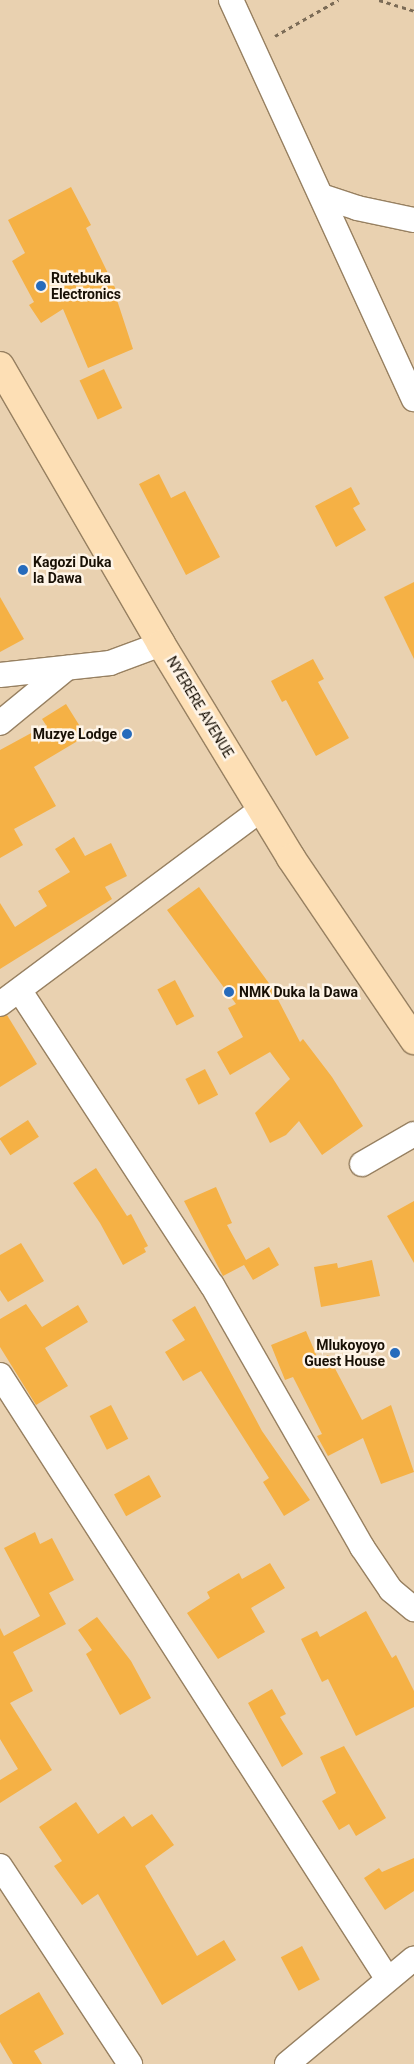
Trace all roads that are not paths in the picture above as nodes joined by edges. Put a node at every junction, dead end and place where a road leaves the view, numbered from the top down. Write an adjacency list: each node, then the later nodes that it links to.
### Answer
1 (231, 0): 2 (street)
2 (324, 196): 3 (street); 5 (street)
3 (414, 220)
4 (0, 366): 6 (main road, NYERERE AVENUE)
5 (414, 399)
6 (161, 644): 7 (street); 10 (main road, NYERERE AVENUE)
7 (67, 668): 8 (street); 9 (street)
8 (0, 676)
9 (0, 723)
10 (262, 809): 11 (street); 12 (main road, NYERERE AVENUE)
11 (10, 997): 16 (street)
12 (414, 1040)
13 (414, 1134): 14 (street)
14 (362, 1164)
15 (0, 1375): 19 (street)
16 (414, 1609)
17 (0, 1866): 20 (street)
18 (414, 1958): 19 (street)
19 (387, 1978): 21 (street)
20 (130, 2064)
21 (286, 2064)

